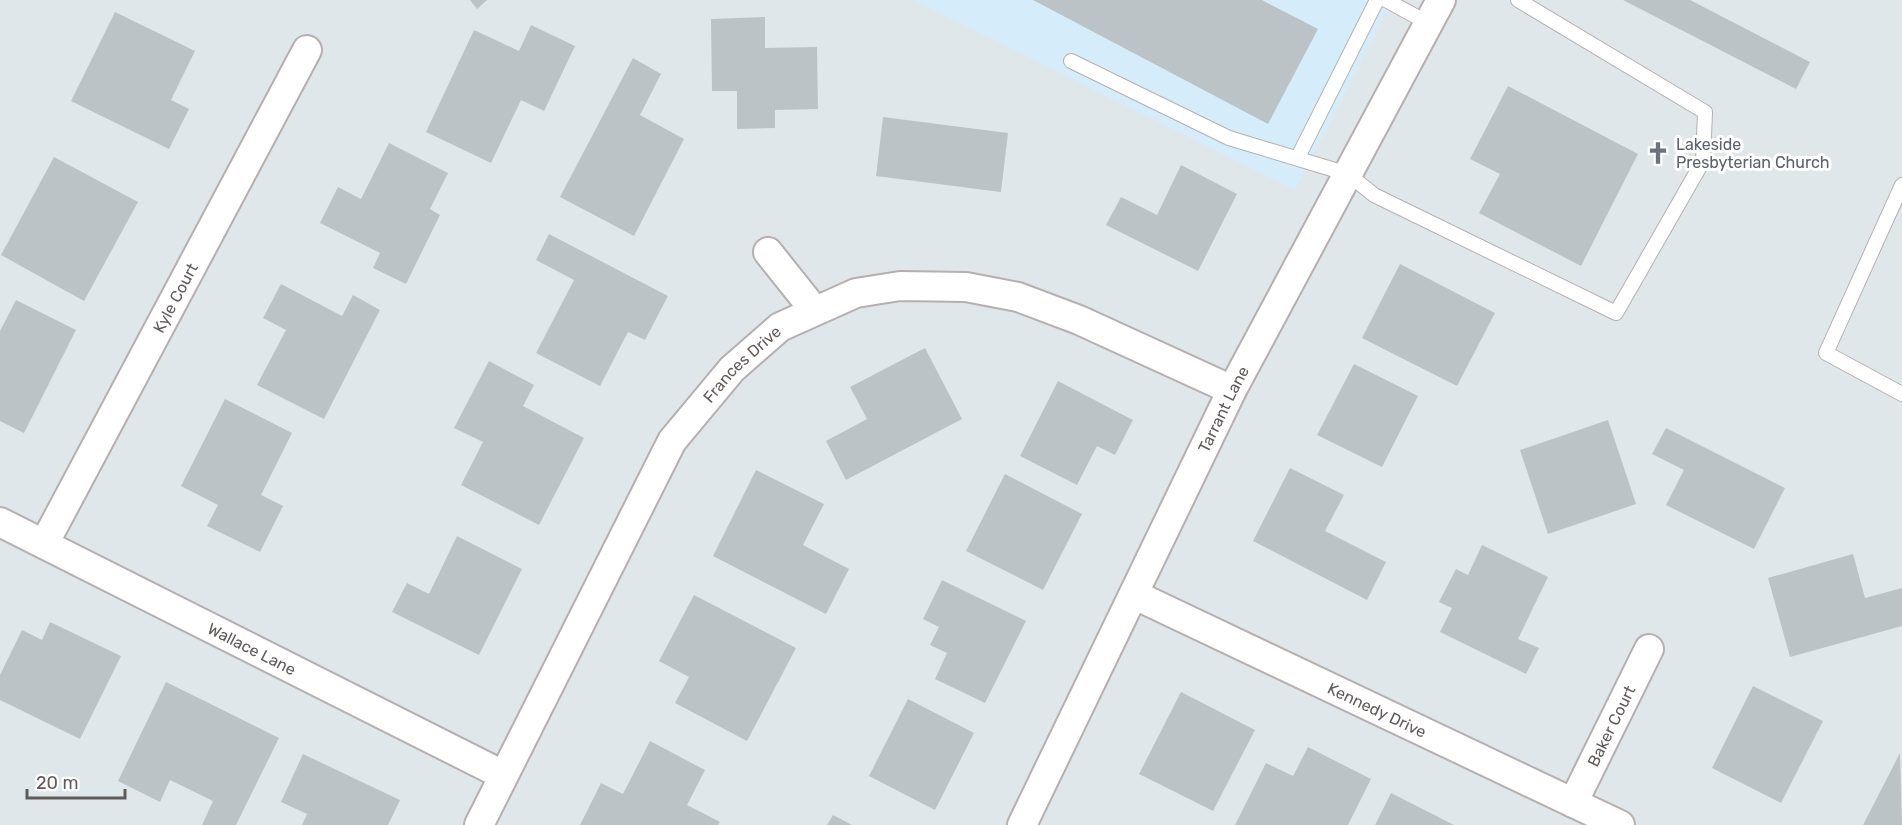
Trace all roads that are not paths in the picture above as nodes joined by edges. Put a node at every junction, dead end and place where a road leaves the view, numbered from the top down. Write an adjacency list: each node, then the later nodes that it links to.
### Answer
1 (1377, 0): 7 (lane)
2 (1386, 0): 4 (lane)
3 (1518, 0): 8 (lane)
4 (1435, 12): 8 (street, Tarrant Lane)
5 (307, 50): 15 (street, Kyle Court)
6 (1071, 60): 7 (lane)
7 (1298, 157): 8 (lane)
8 (1348, 174): 12 (street, Tarrant Lane)
9 (1902, 185): 13 (lane)
10 (768, 252): 11 (street)
11 (815, 311): 12 (street, Frances Drive); 18 (street, Frances Drive)
12 (1232, 390): 16 (street, Tarrant Lane)
13 (1902, 394)
14 (0, 522): 15 (street, Wallace Lane)
15 (44, 544): 18 (street, Wallace Lane)
16 (1135, 596): 19 (street, Kennedy Drive); 21 (street, Tarrant Lane)
17 (1649, 649): 19 (street, Baker Court)
18 (503, 775): 20 (street, Frances Drive)
19 (1573, 803): 22 (street, Kennedy Drive)
20 (479, 825)
21 (1022, 825)
22 (1620, 825)

